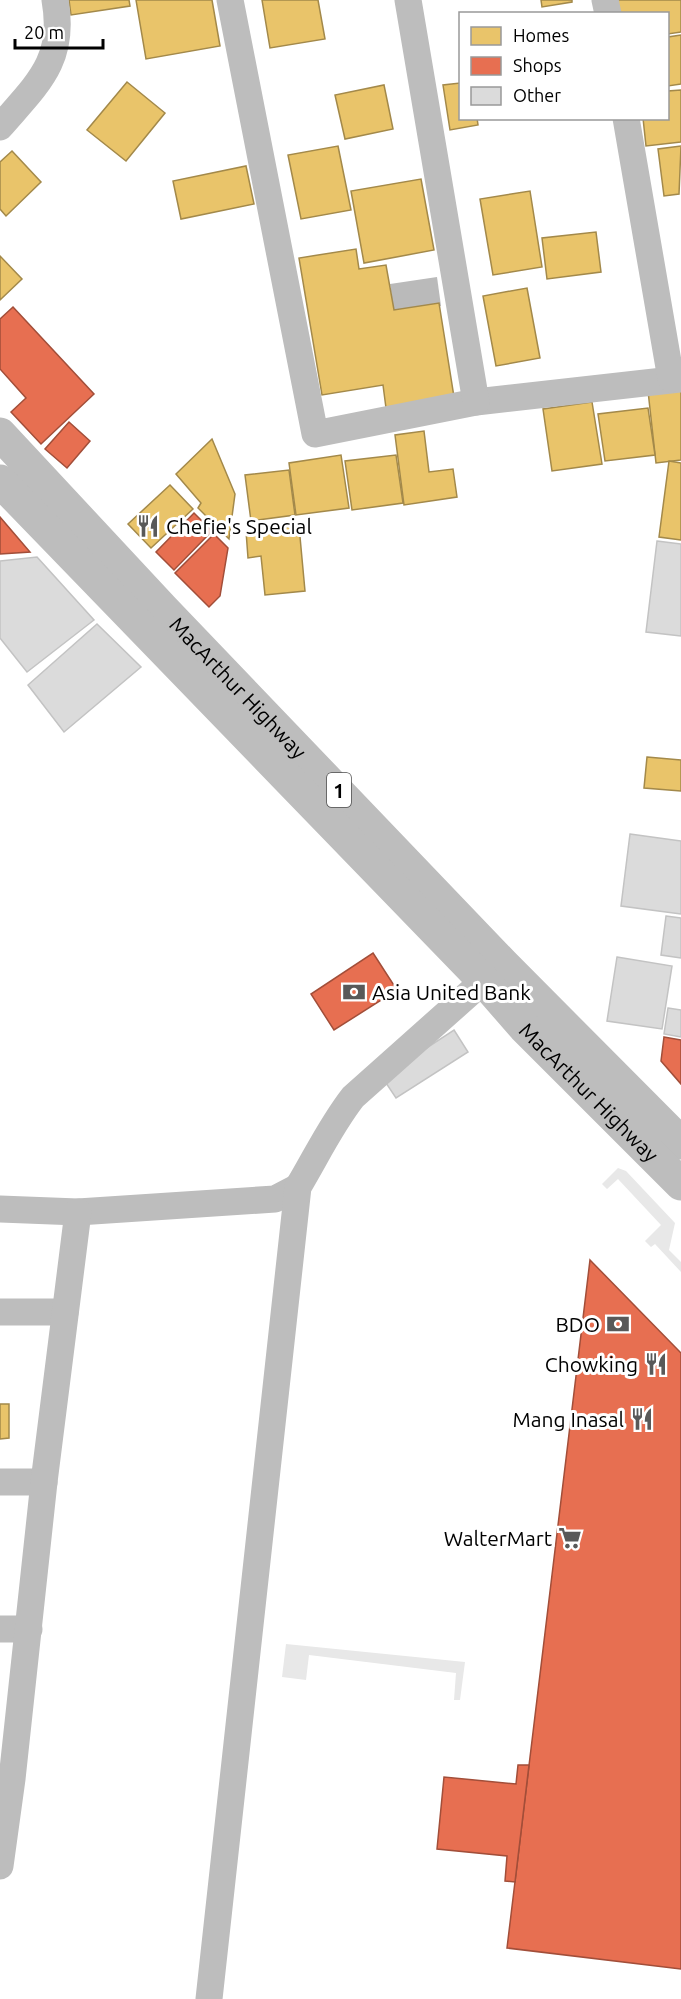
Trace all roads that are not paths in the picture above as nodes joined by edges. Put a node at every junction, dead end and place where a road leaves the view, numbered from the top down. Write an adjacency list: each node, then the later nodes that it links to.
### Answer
1 (55, 0): 5 (street)
2 (230, 0): 7 (street)
3 (408, 0): 7 (street)
4 (626, 120): 6 (street)
5 (0, 127)
6 (676, 379): 7 (street)
7 (476, 402)
8 (0, 434): 10 (highway, MacArthur Highway / 1)
9 (0, 481): 10 (highway, MacArthur Highway / 1)
10 (493, 972): 11 (highway, MacArthur Highway / 1); 12 (highway, MacArthur Highway / 1); 13 (street)
11 (681, 1143)
12 (681, 1184)
13 (298, 1187): 15 (street); 24 (street)
14 (0, 1209): 15 (street)
15 (78, 1212): 17 (street)
16 (0, 1312): 17 (street)
17 (65, 1312): 19 (street)
18 (0, 1482): 19 (street)
19 (44, 1482): 21 (street)
20 (0, 1629): 21 (street)
21 (29, 1629): 22 (street)
22 (6, 1779): 23 (street)
23 (0, 1866)
24 (209, 1999)

